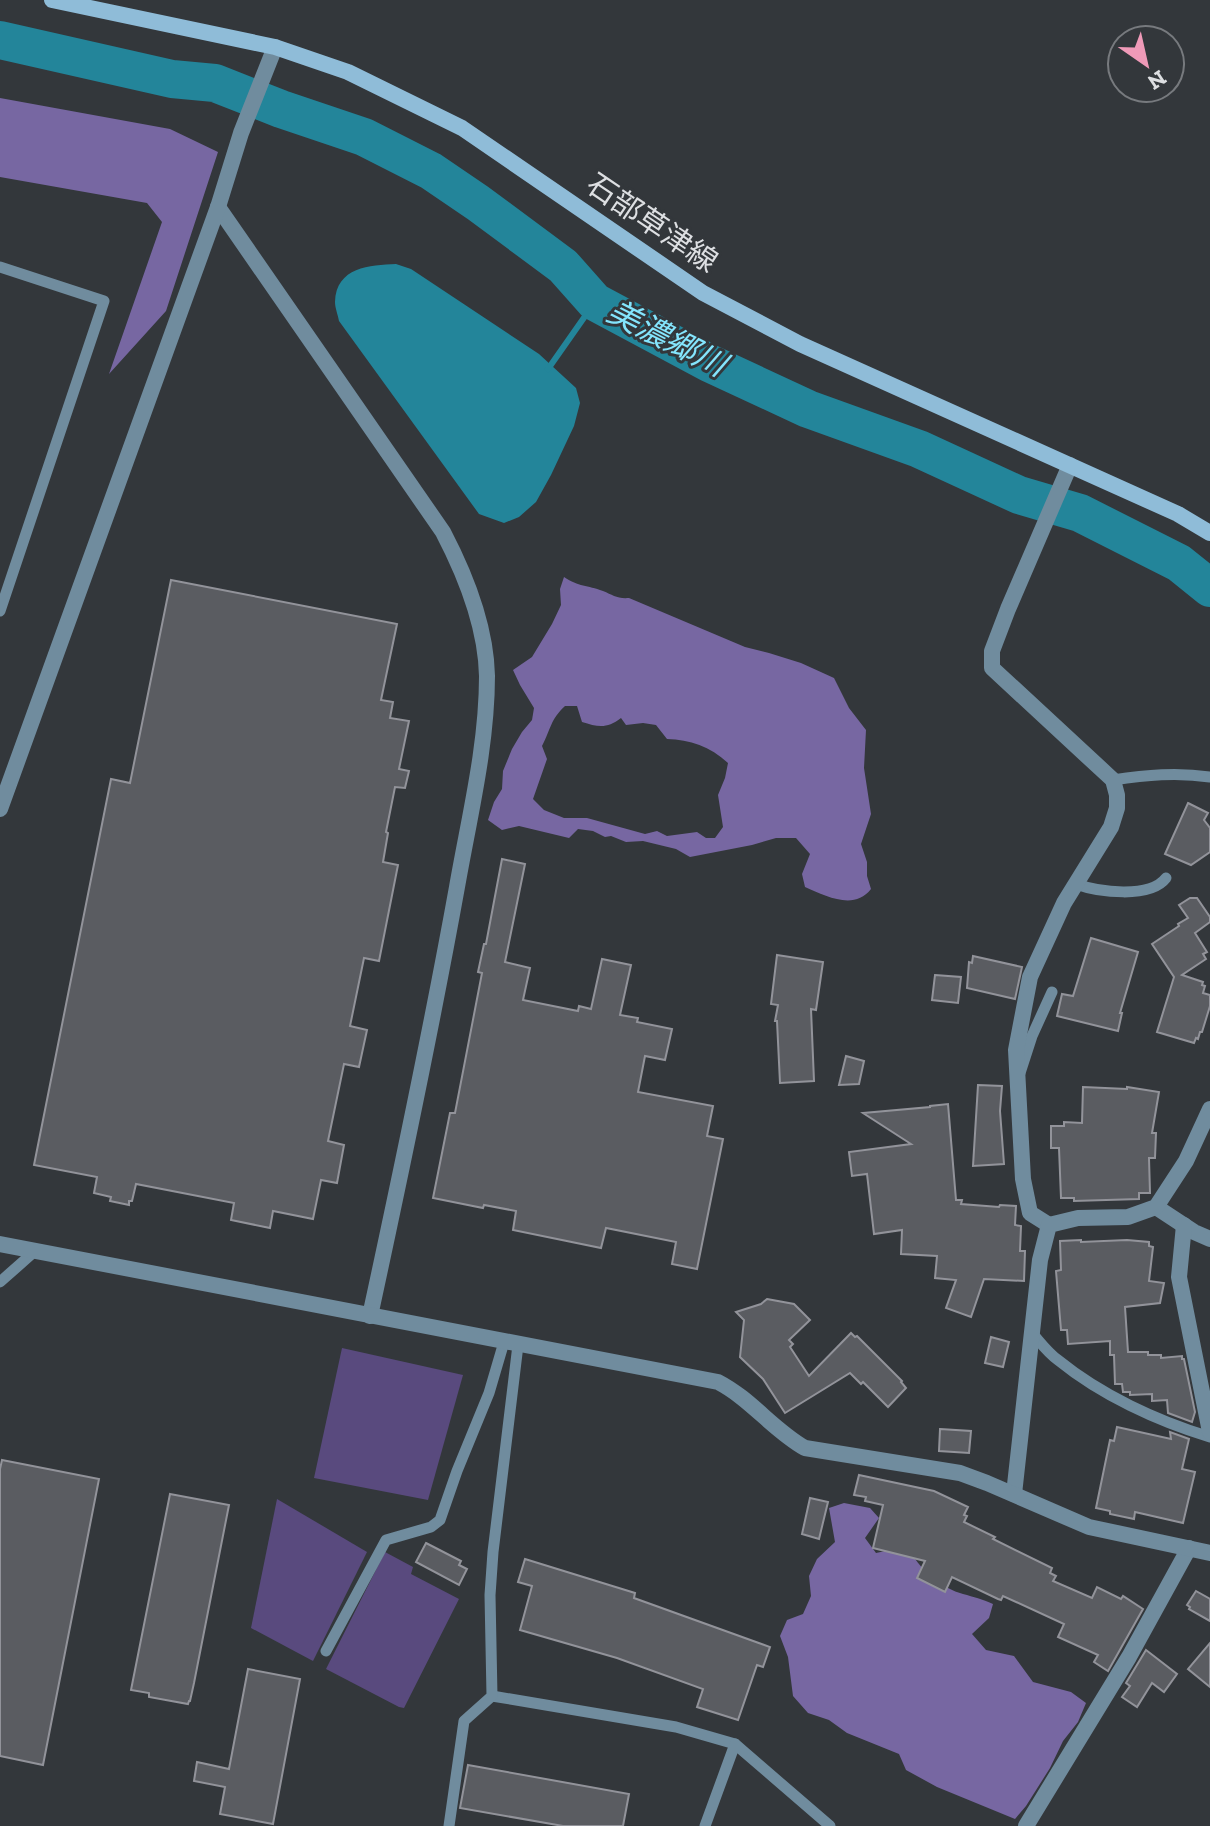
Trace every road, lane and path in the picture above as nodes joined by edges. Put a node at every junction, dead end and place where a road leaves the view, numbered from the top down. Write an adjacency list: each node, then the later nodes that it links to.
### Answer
1 (52, 0): 2 (main road, 石部草津線)
2 (275, 47): 3 (street); 5 (main road, 石部草津線)
3 (218, 207): 10 (street); 23 (street)
4 (0, 267): 7 (lane)
5 (1067, 473): 6 (main road, 石部草津線); 9 (street)
6 (1210, 533)
7 (0, 611)
8 (1210, 777): 9 (lane)
9 (1113, 780): 12 (street)
10 (0, 809)
11 (1166, 878): 12 (lane)
12 (1076, 884): 14 (street)
13 (1052, 992): 14 (lane)
14 (1017, 1080): 17 (street)
15 (1210, 1109): 16 (street)
16 (1156, 1207): 17 (street); 18 (street)
17 (1049, 1225): 24 (street)
18 (1184, 1225): 19 (street); 26 (street)
19 (1210, 1239)
20 (0, 1244): 21 (street)
21 (35, 1251): 22 (lane); 23 (street)
22 (0, 1282)
23 (370, 1316): 25 (street)
24 (1032, 1333): 26 (lane); 27 (street)
25 (511, 1343): 27 (street); 30 (lane); 31 (lane)
26 (1210, 1435)
27 (1014, 1494): 28 (street)
28 (1189, 1548): 29 (street); 36 (street)
29 (1210, 1553)
30 (326, 1651)
31 (492, 1696): 32 (lane); 33 (lane)
32 (735, 1744): 34 (lane); 35 (lane)
33 (449, 1826)
34 (705, 1826)
35 (830, 1826)
36 (1026, 1826)

